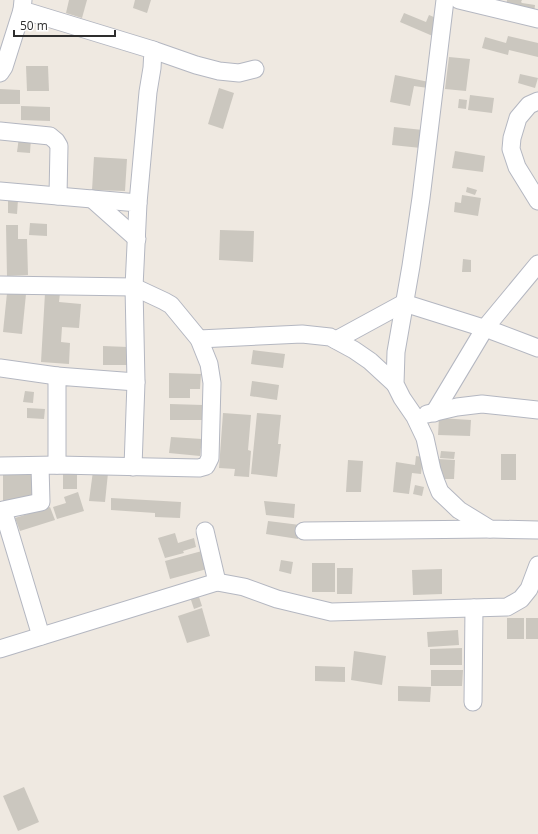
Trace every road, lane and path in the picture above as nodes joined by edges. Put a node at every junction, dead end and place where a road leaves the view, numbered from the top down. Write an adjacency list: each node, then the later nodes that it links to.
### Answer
1 (445, 0): 19 (street)
2 (459, 0): 4 (street)
3 (22, 5): 5 (street); 7 (street)
4 (538, 19)
5 (153, 50): 6 (street); 14 (street)
6 (255, 69)
7 (0, 73)
8 (538, 101): 13 (street)
9 (0, 131): 11 (street)
10 (0, 191): 11 (street)
11 (58, 196): 12 (street)
12 (92, 199): 14 (street); 15 (street)
13 (538, 201)
14 (138, 203): 15 (street)
15 (137, 239): 18 (street)
16 (538, 264): 20 (street)
17 (0, 285): 18 (street)
18 (134, 287): 21 (street); 26 (street)
19 (404, 303): 20 (street); 22 (street); 27 (street)
20 (485, 328): 23 (street); 29 (street)
21 (199, 338): 22 (street); 33 (street)
22 (336, 340): 27 (street)
23 (538, 348)
24 (0, 368): 25 (street)
25 (57, 376): 26 (street); 31 (street)
26 (136, 382): 33 (street)
27 (395, 384): 30 (street)
28 (538, 410): 29 (street)
29 (434, 413): 30 (street)
30 (415, 417): 35 (street)
31 (49, 465): 32 (street); 33 (street); 34 (street)
32 (0, 466)
33 (133, 466)
34 (1, 511): 42 (street)
35 (490, 529): 36 (street); 38 (street)
36 (538, 530)
37 (205, 531): 40 (street)
38 (304, 532)
39 (538, 565): 41 (street)
40 (217, 582): 41 (street); 42 (street)
41 (474, 608): 44 (street)
42 (41, 636): 43 (street)
43 (0, 649)
44 (473, 702)

